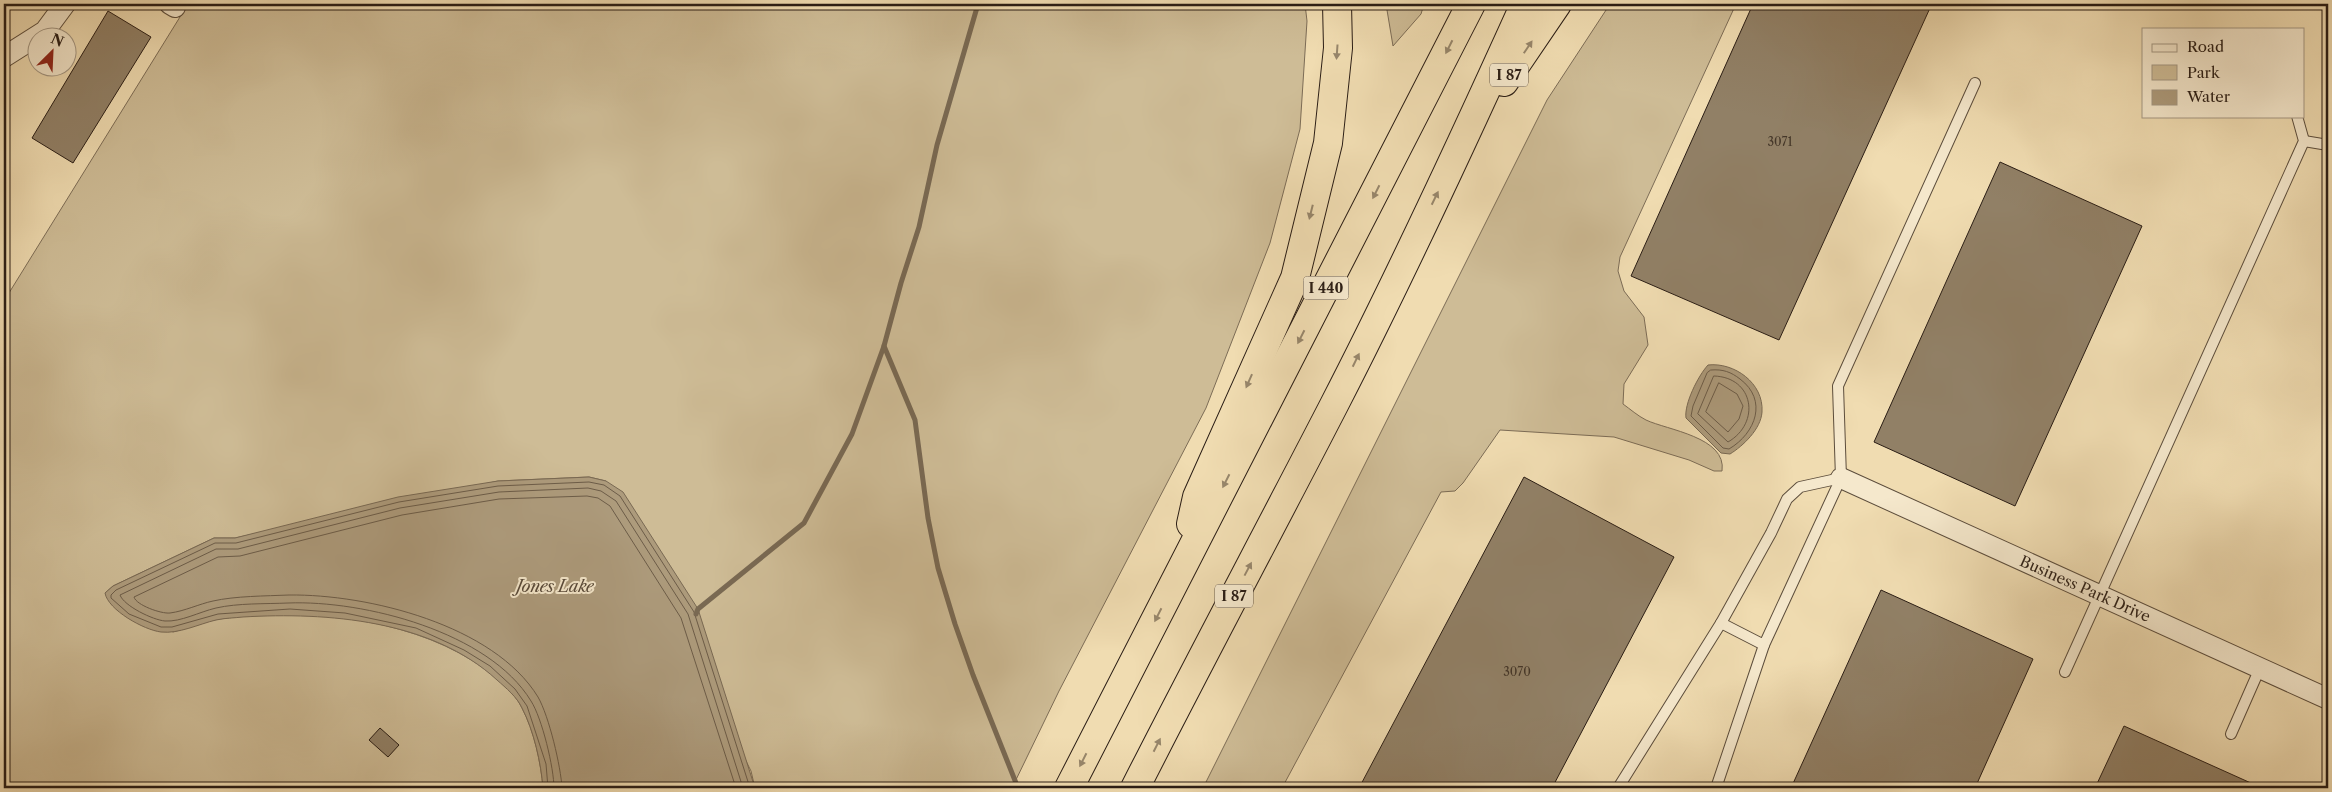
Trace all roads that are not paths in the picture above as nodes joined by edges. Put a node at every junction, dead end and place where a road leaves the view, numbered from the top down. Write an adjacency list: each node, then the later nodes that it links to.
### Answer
1 (65, 4): 6 (street)
2 (1337, 4): 13 (highway, one-way to 13)
3 (1471, 4): 13 (highway, I 440, one-way to 13)
4 (1525, 4): 10 (highway)
5 (1557, 4): 10 (highway, I 87, one-way to 5)
6 (4, 57)
7 (1975, 83): 12 (lane)
8 (2298, 118): 9 (lane)
9 (2304, 141): 11 (lane); 14 (lane)
10 (1461, 145): 22 (highway, I 87, one-way to 10)
11 (2328, 145)
12 (1841, 478): 14 (street, Business Park Drive); 15 (lane); 16 (lane)
13 (1179, 572): 21 (highway, one-way to 21)
14 (2099, 595): 17 (street, Business Park Drive); 18 (lane)
15 (1721, 623): 16 (lane); 23 (lane)
16 (1764, 646): 24 (lane)
17 (2260, 668): 19 (street, Business Park Drive); 20 (lane)
18 (2065, 672)
19 (2328, 699)
20 (2231, 734)
21 (1069, 788)
22 (1136, 788)
23 (1618, 788)
24 (1716, 788)

